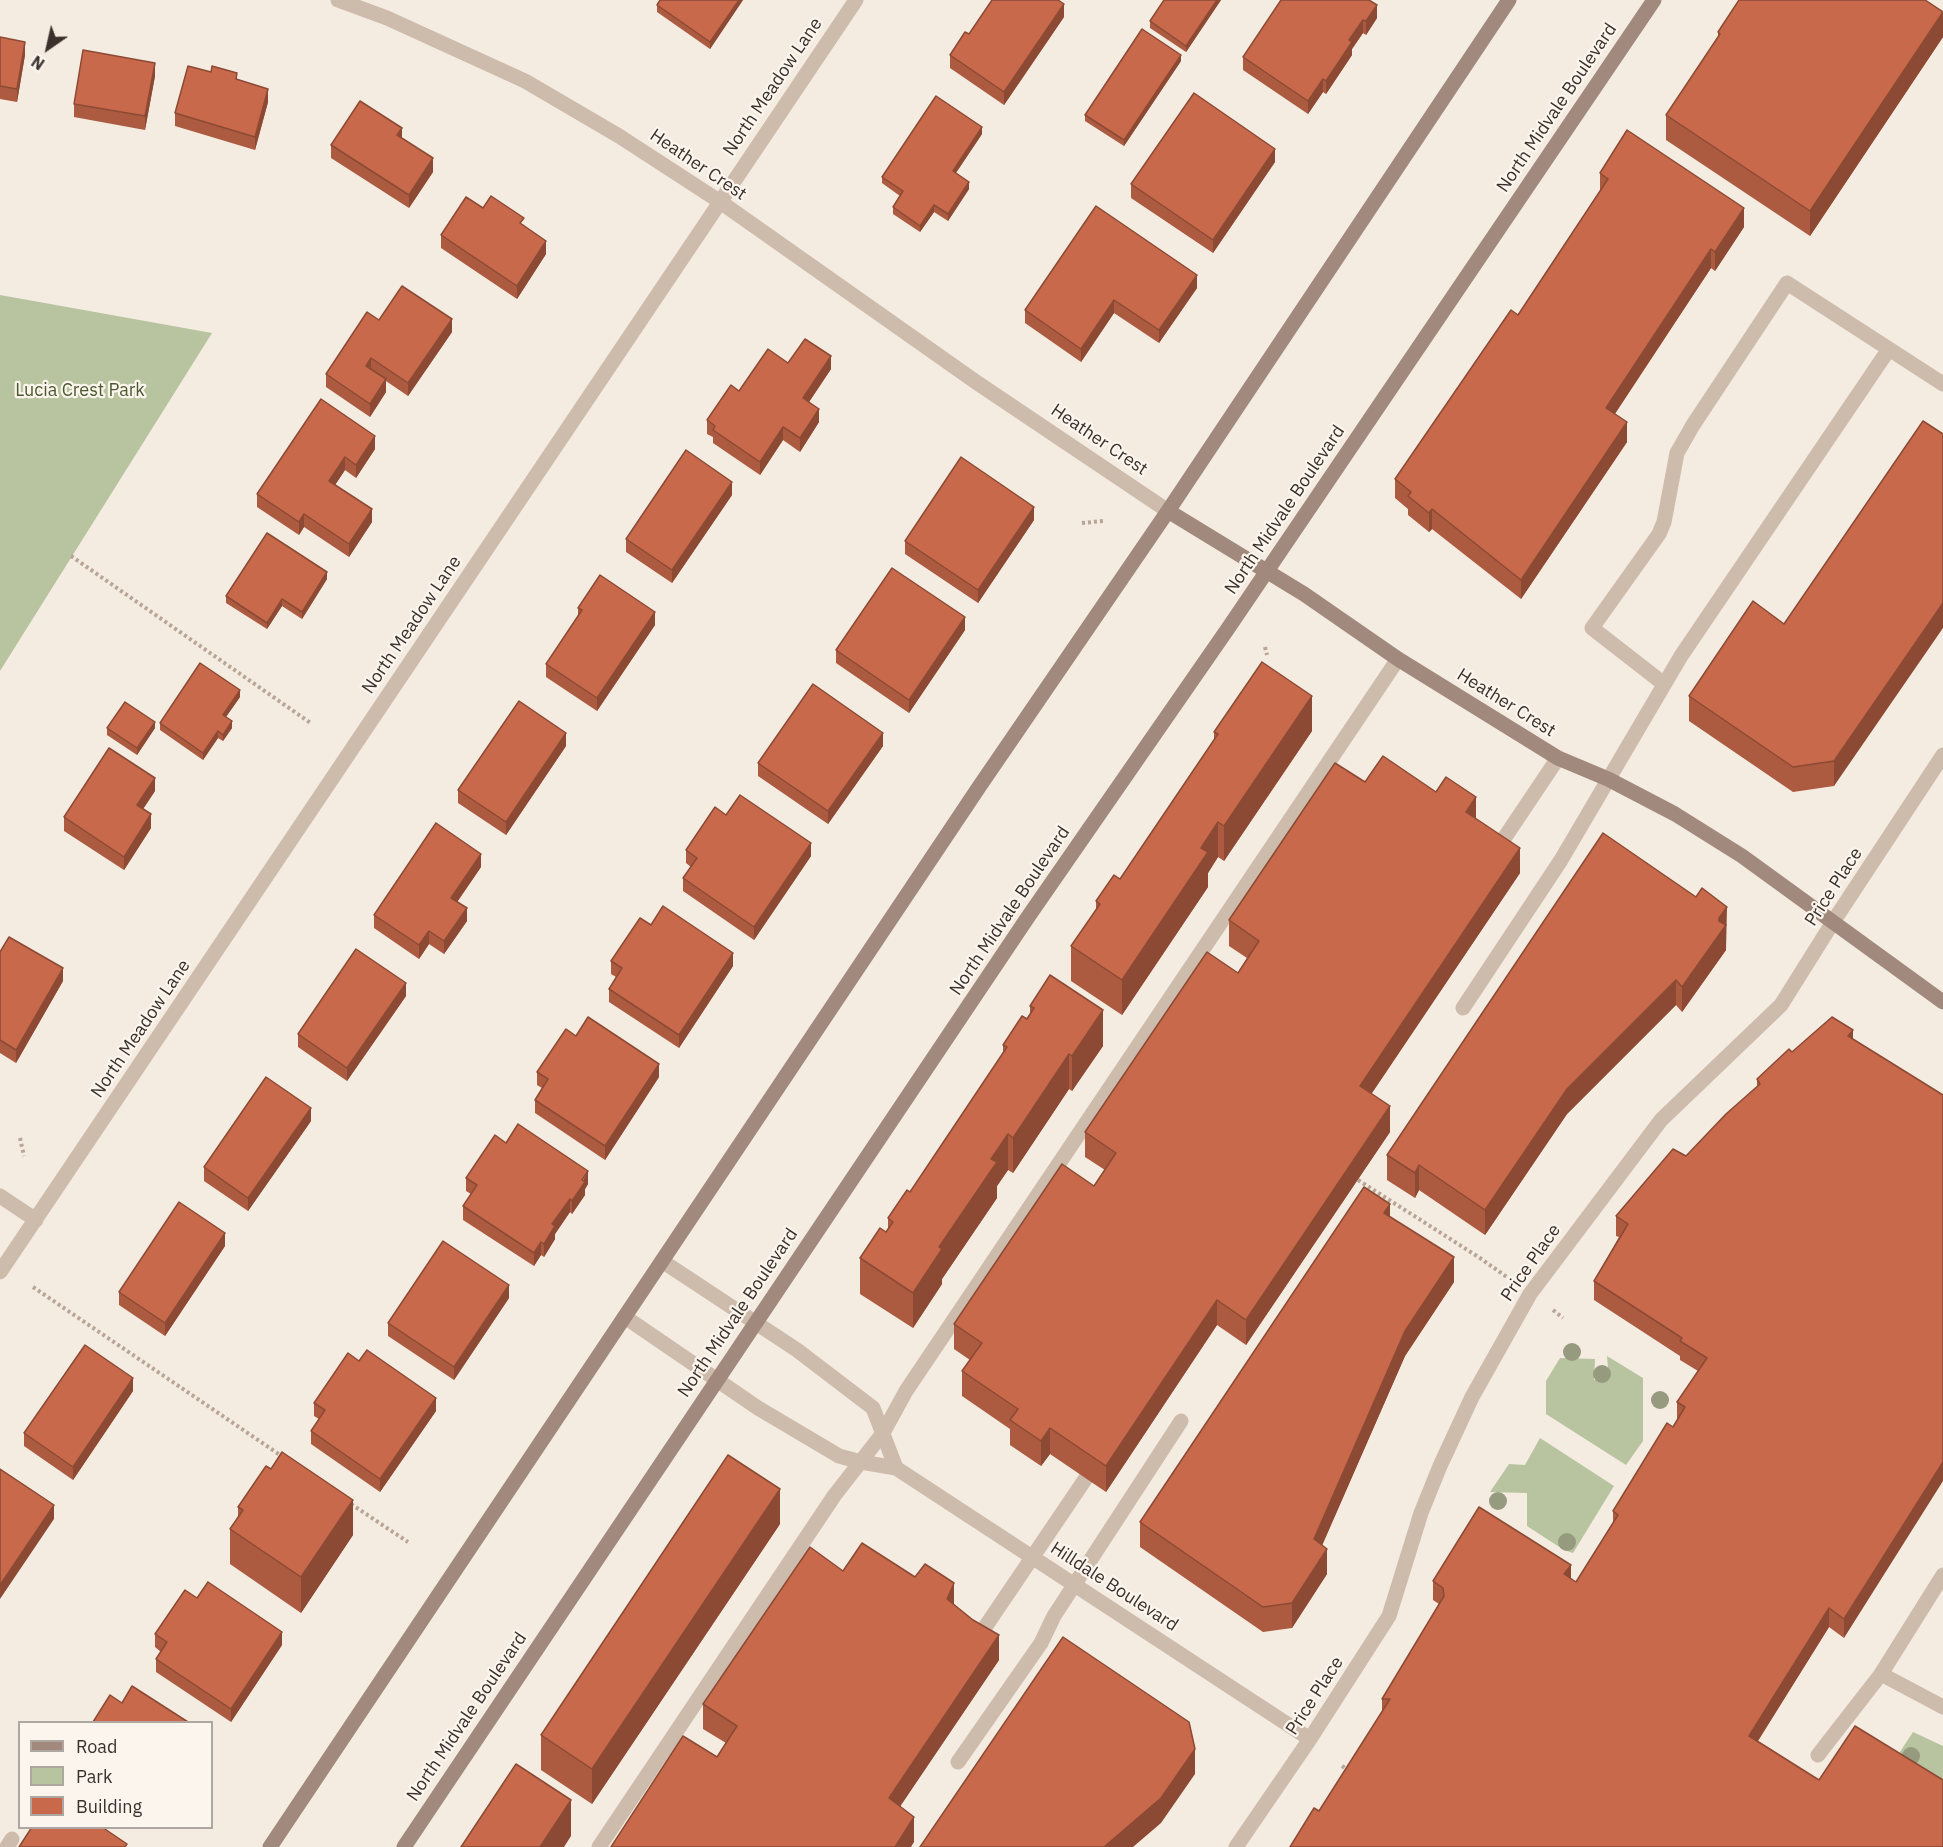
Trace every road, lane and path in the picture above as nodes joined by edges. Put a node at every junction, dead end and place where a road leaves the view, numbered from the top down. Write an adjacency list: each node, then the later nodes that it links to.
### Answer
1 (339, 0): 5 (street, Heather Crest)
2 (856, 0): 5 (street, North Meadow Lane)
3 (1509, 0): 8 (main road)
4 (1654, 0): 12 (main road, North Midvale Boulevard)
5 (719, 201): 8 (street, Heather Crest); 29 (street, North Meadow Lane)
6 (1889, 349): 7 (street); 16 (street); 16 (street)
7 (1943, 384)
8 (1168, 511): 12 (main road, Heather Crest); 30 (main road)
9 (1103, 521): 10 (path)
10 (1082, 523)
11 (71, 555): 17 (path)
12 (1266, 571): 15 (main road, Heather Crest); 36 (main road, North Midvale Boulevard)
13 (1266, 647): 14 (path)
14 (1267, 655)
15 (1398, 659): 19 (main road, Heather Crest); 39 (street)
16 (1664, 684): 20 (street)
17 (312, 724)
18 (1943, 755): 22 (street, Price Place)
19 (1558, 758): 20 (main road, Heather Crest); 21 (street)
20 (1608, 779): 22 (main road, Heather Crest); 24 (street)
21 (1493, 855)
22 (1833, 922): 23 (main road, Heather Crest); 33 (street, Price Place)
23 (1943, 1002)
24 (1463, 1008)
25 (20, 1138): 26 (path)
26 (24, 1156)
27 (1358, 1180): 33 (path)
28 (0, 1196): 29 (street)
29 (36, 1220): 31 (street, North Meadow Lane)
30 (662, 1261): 34 (main road); 36 (street)
31 (0, 1272)
32 (33, 1287): 40 (path)
33 (1530, 1294): 35 (path); 52 (street, Price Place)
34 (625, 1317): 37 (street, Hilldale Boulevard); 57 (main road)
35 (1563, 1318)
36 (755, 1323): 37 (main road, North Midvale Boulevard); 39 (street)
37 (717, 1379): 41 (street, Hilldale Boulevard); 58 (main road, North Midvale Boulevard)
38 (1181, 1421): 48 (street)
39 (883, 1433): 41 (street); 42 (street)
40 (290, 1462)
41 (861, 1462): 42 (street, Hilldale Boulevard); 59 (street)
42 (896, 1468): 46 (street, Hilldale Boulevard)
43 (1086, 1478): 46 (street)
44 (349, 1502): 45 (path)
45 (408, 1542)
46 (1033, 1558): 48 (street, Hilldale Boulevard); 49 (street)
47 (1943, 1575): 50 (street)
48 (1074, 1584): 52 (street, Hilldale Boulevard); 54 (street)
49 (973, 1645)
50 (1881, 1674): 51 (street); 53 (street)
51 (1943, 1707)
52 (1310, 1739): 60 (street, Price Place)
53 (1818, 1755)
54 (958, 1762)
55 (1342, 1767): 56 (path)
56 (1354, 1775)
57 (270, 1847)
58 (404, 1847)
59 (599, 1847)
60 (1236, 1847)

